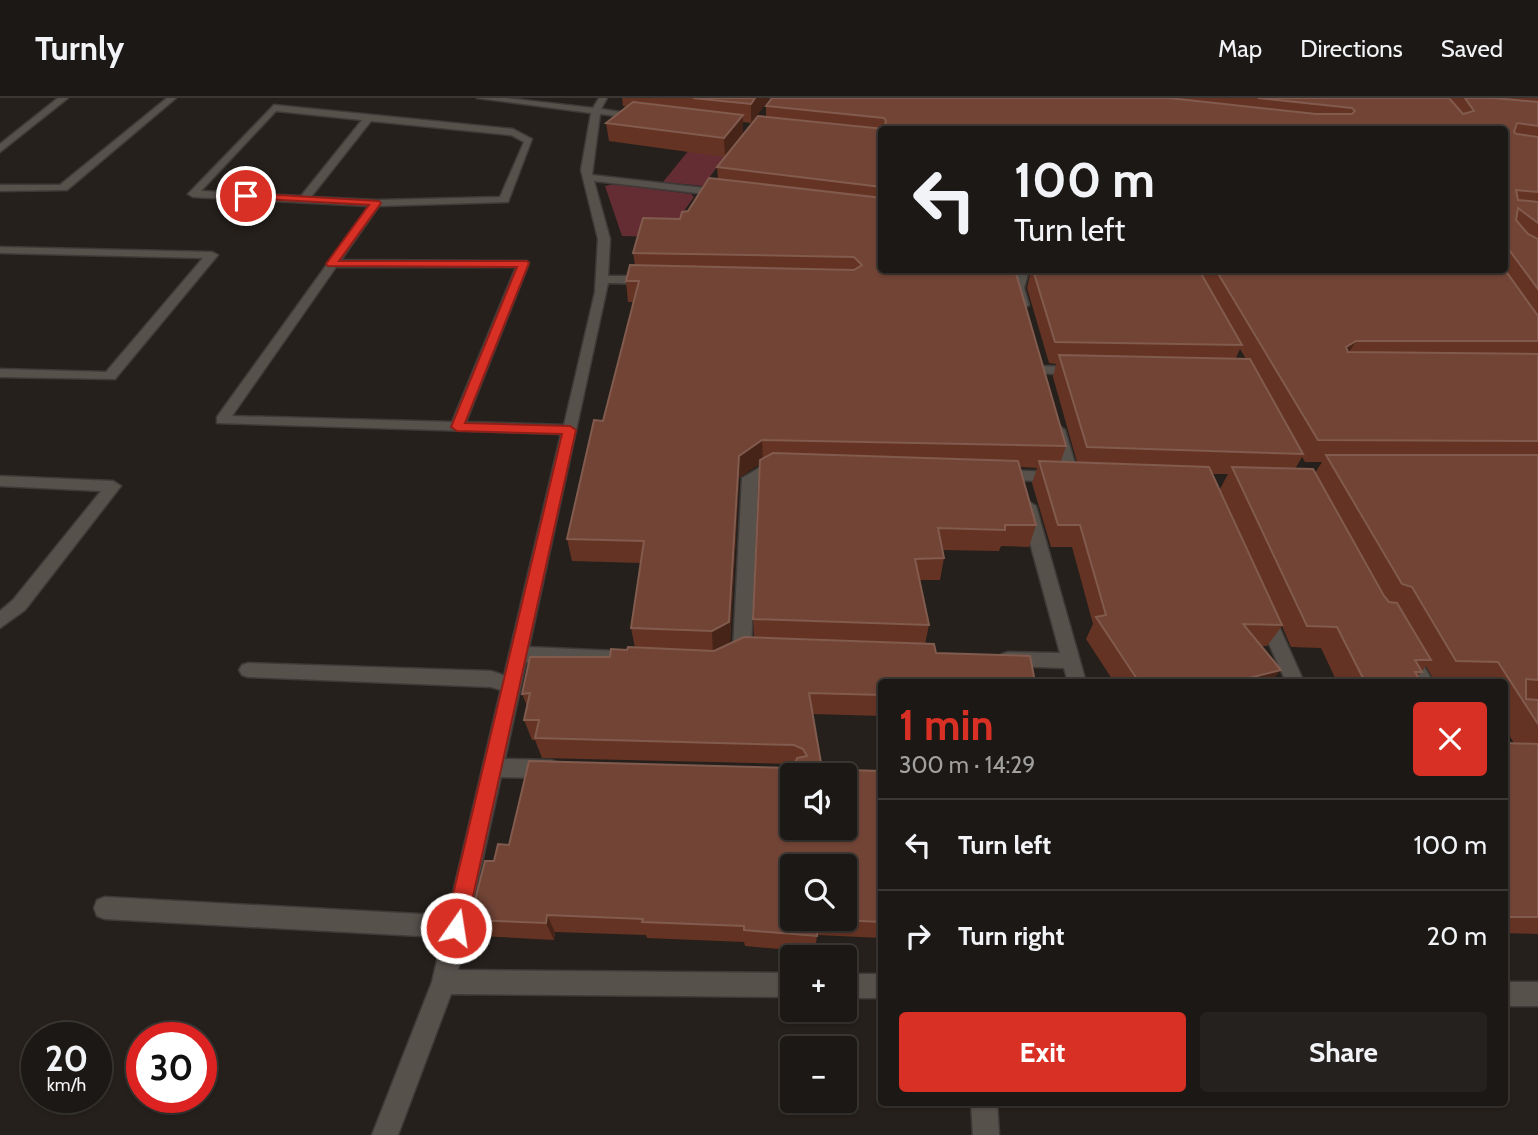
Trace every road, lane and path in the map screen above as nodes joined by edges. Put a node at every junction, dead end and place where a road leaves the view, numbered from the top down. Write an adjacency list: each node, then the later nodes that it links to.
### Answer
1 (64, 98): 7 (street)
2 (172, 98): 10 (street)
3 (481, 98): 4 (street)
4 (600, 104): 6 (street); 8 (street)
5 (368, 118): 13 (street); 13 (street); 15 (street)
6 (659, 118)
7 (0, 149)
8 (587, 177): 11 (street); 19 (street)
9 (715, 181): 11 (street)
10 (0, 188)
11 (708, 191): 12 (street); 14 (street)
12 (734, 195)
13 (304, 199): 15 (street)
14 (699, 202)
15 (376, 203): 17 (street)
16 (0, 250): 24 (street)
17 (332, 264): 26 (street); 26 (street)
18 (1022, 273): 21 (street)
19 (604, 279): 20 (street); 27 (street)
20 (656, 280)
21 (1028, 323)
22 (1041, 371): 23 (street)
23 (1096, 371)
24 (0, 373)
25 (1052, 410): 30 (street)
26 (457, 427): 27 (street)
27 (570, 430): 35 (street)
28 (797, 468): 36 (street)
29 (978, 474): 30 (street)
30 (1020, 475): 39 (street)
31 (0, 481): 33 (street)
32 (1256, 594): 42 (street)
33 (0, 621)
34 (1398, 638): 43 (street)
35 (518, 654): 38 (street); 44 (street)
36 (725, 658)
37 (988, 658): 39 (street)
38 (638, 659)
39 (1070, 661): 41 (street)
40 (248, 670): 44 (street)
41 (1076, 679)
42 (1294, 679)
43 (1422, 679)
44 (511, 685): 45 (street)
45 (492, 768): 46 (street); 48 (street)
46 (577, 770)
47 (105, 908): 48 (street)
48 (456, 928): 49 (street)
49 (444, 982): 50 (street); 56 (street)
50 (780, 985)
51 (857, 986): 52 (street)
52 (878, 986)
53 (1508, 994): 54 (street)
54 (1538, 994)
55 (984, 1106): 57 (street)
56 (384, 1135)
57 (986, 1135)

